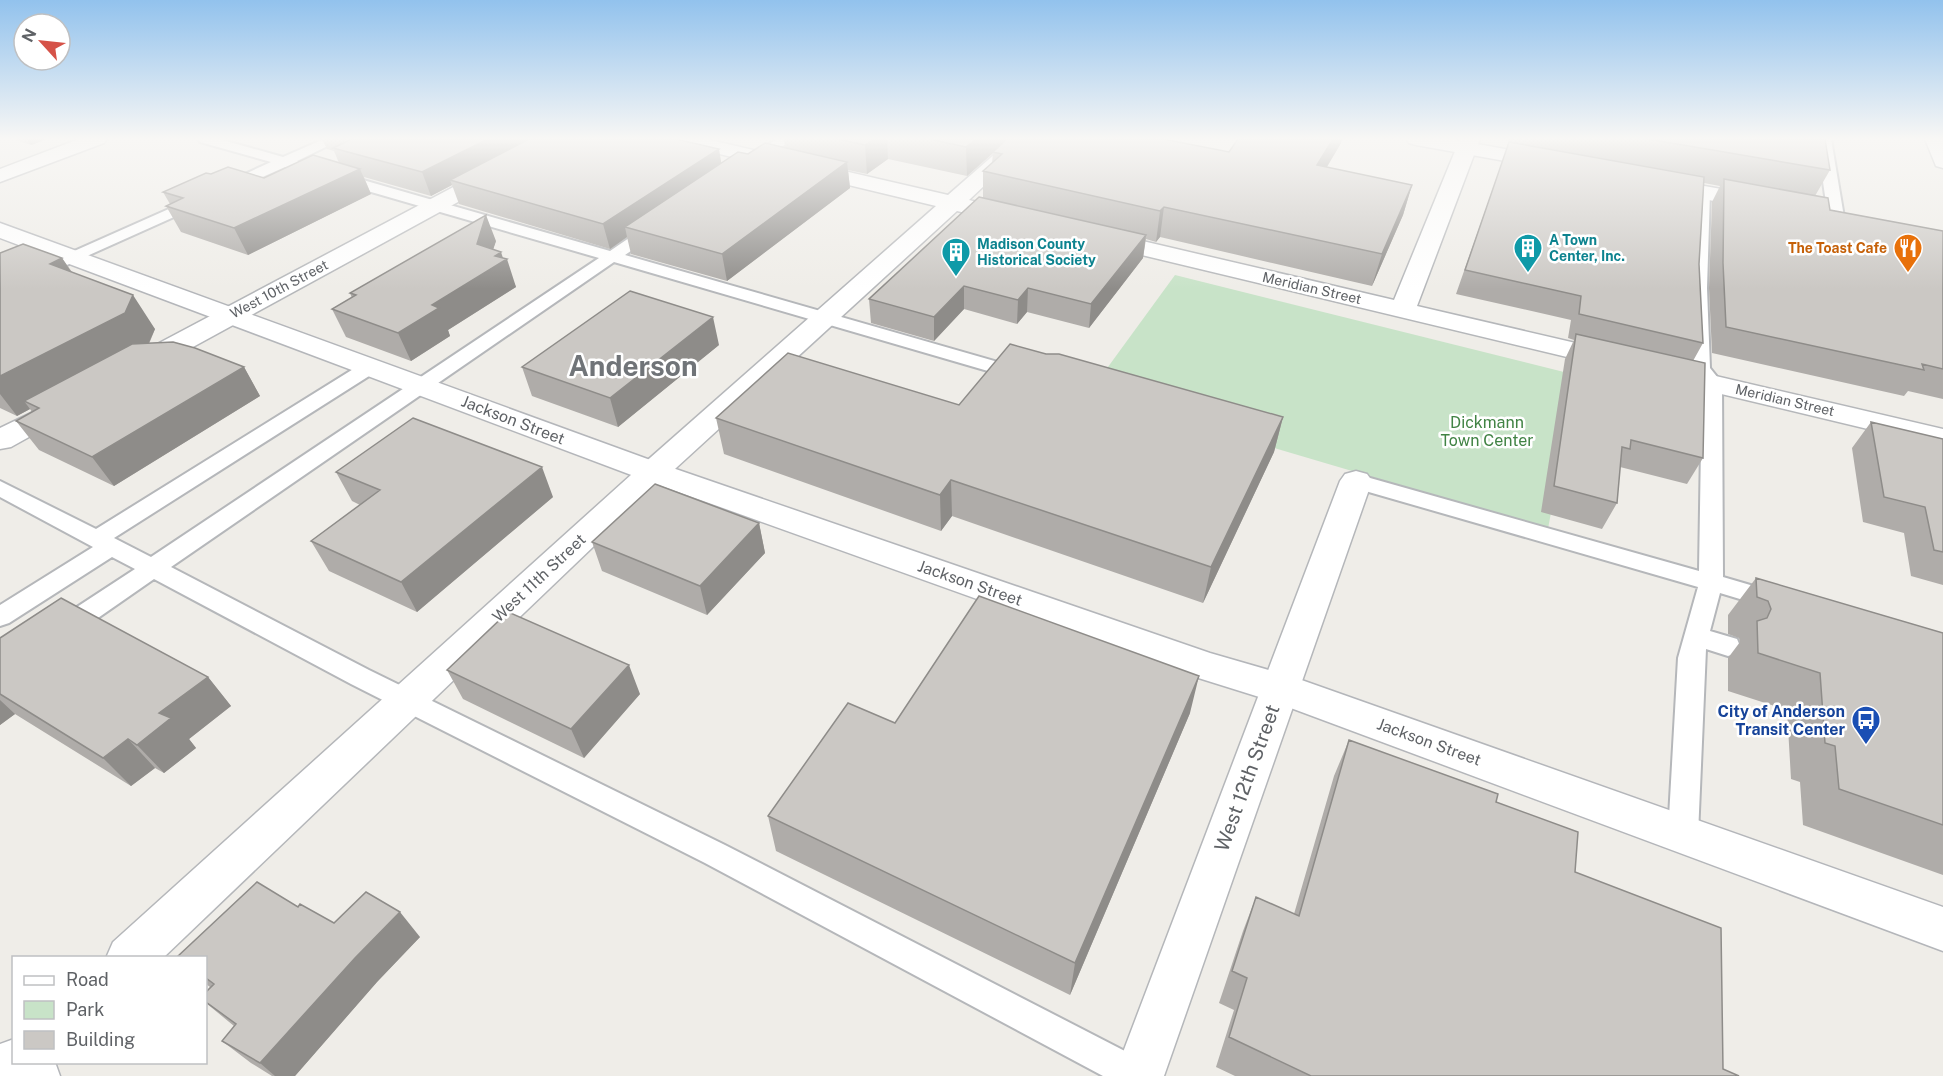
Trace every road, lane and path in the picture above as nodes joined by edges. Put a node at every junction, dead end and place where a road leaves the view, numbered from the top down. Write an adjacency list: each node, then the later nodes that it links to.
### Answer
1 (224, 189): 20 (lane)
2 (376, 189): 11 (lane)
3 (465, 189): 11 (street, West 10th Street)
4 (881, 189): 10 (street)
5 (968, 189): 10 (street, West 11th Street)
6 (1450, 189): 23 (street)
7 (1689, 189): 9 (street)
8 (1832, 189): 15 (lane)
9 (1703, 192): 12 (street); 29 (lane)
10 (953, 203): 17 (street); 25 (street, West 11th Street)
11 (433, 206): 21 (lane); 24 (street, West 10th Street)
12 (1781, 206)
13 (1814, 212): 15 (street)
14 (670, 217): 21 (lane)
15 (1836, 217): 16 (street)
16 (1860, 221)
17 (1034, 222)
18 (0, 230): 20 (street, Jackson Street)
19 (1080, 233): 23 (street, Meridian Street)
20 (74, 257): 22 (lane); 24 (street, Jackson Street)
21 (611, 257): 25 (lane); 30 (lane)
22 (0, 290)
23 (1403, 309): 29 (street, Meridian Street)
24 (232, 315): 26 (street, Jackson Street); 27 (street, West 10th Street)
25 (824, 319): 28 (lane); 34 (street, West 11th Street)
26 (370, 367): 30 (street, Jackson Street); 37 (lane)
27 (121, 375)
28 (1041, 380)
29 (1712, 383): 32 (street, Meridian Street); 39 (lane)
30 (421, 385): 34 (street, Jackson Street); 38 (lane)
31 (81, 397): 33 (street)
32 (1943, 438)
33 (0, 440)
34 (653, 472): 45 (street, Jackson Street); 46 (street, West 11th Street)
35 (1356, 481): 39 (lane); 45 (street, West 12th Street)
36 (0, 488): 37 (lane)
37 (103, 543): 38 (lane); 41 (lane)
38 (152, 568): 43 (lane); 46 (lane)
39 (1711, 582): 40 (lane); 42 (lane)
40 (1799, 608)
41 (2, 614)
42 (1697, 637): 44 (lane); 47 (lane)
43 (47, 639)
44 (1728, 646)
45 (1280, 688): 47 (street, Jackson Street); 56 (street, West 12th Street)
46 (407, 700): 49 (street, West 11th Street); 56 (lane)
47 (1683, 835): 48 (street, Jackson Street)
48 (1943, 929)
49 (130, 956)
50 (0, 1049): 51 (street)
51 (12, 1059)
52 (13, 1064): 54 (street)
53 (18, 1064): 55 (street)
54 (1, 1076)
55 (35, 1076)
56 (1138, 1076)

